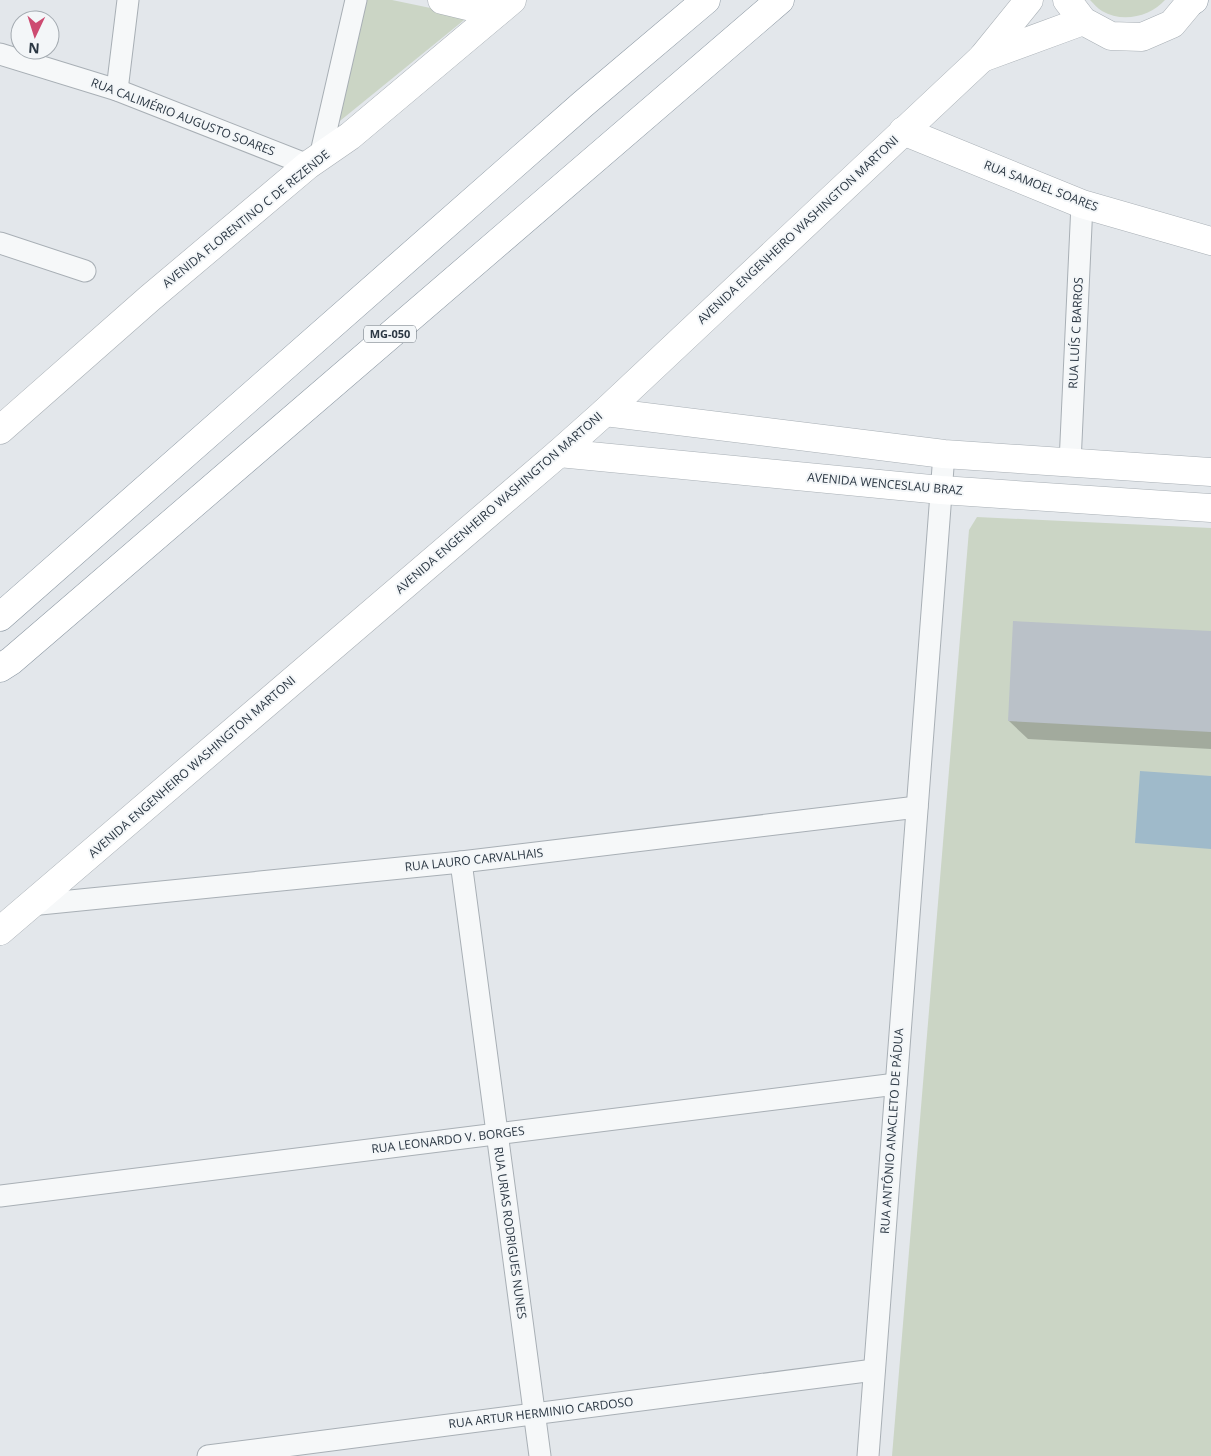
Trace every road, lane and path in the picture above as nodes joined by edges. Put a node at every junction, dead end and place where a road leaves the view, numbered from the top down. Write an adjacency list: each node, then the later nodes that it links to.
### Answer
1 (128, 0): 12 (street)
2 (356, 0): 14 (street)
3 (442, 0): 8 (main road)
4 (706, 0): 27 (main road)
5 (780, 0): 28 (main road, MG-050)
6 (1029, 0): 11 (main road, AVENIDA ENGENHEIRO WASHINGTON MARTONI)
7 (1193, 0): 9 (main road)
8 (504, 6): 14 (main road, AVENIDA FLORENTINO C DE REZENDE)
9 (1075, 11): 11 (main road, AVENIDA ENGENHEIRO WASHINGTON MARTONI)
10 (0, 54): 12 (street, RUA CALIMÉRIO AUGUSTO SOARES)
11 (982, 58): 13 (main road, AVENIDA ENGENHEIRO WASHINGTON MARTONI)
12 (118, 90): 14 (street, RUA CALIMÉRIO AUGUSTO SOARES)
13 (903, 131): 15 (main road, RUA SAMOEL SOARES); 19 (main road, AVENIDA ENGENHEIRO WASHINGTON MARTONI)
14 (314, 161): 20 (main road, AVENIDA FLORENTINO C DE REZENDE)
15 (1082, 204): 16 (main road, RUA SAMOEL SOARES); 23 (street, RUA LUÍS C BARROS)
16 (1211, 241)
17 (0, 244): 18 (street)
18 (85, 271)
19 (605, 412): 21 (main road, AVENIDA ENGENHEIRO WASHINGTON MARTONI); 22 (main road)
20 (0, 430)
21 (559, 453): 25 (main road, AVENIDA WENCESLAU BRAZ); 31 (main road, AVENIDA ENGENHEIRO WASHINGTON MARTONI)
22 (944, 454): 23 (main road); 25 (street, RUA ANTÔNIO ANACLETO DE PÁDUA)
23 (1070, 462): 24 (main road)
24 (1211, 472)
25 (941, 490): 26 (main road, AVENIDA WENCESLAU BRAZ); 29 (street, RUA ANTÔNIO ANACLETO DE PÁDUA)
26 (1211, 508)
27 (0, 617)
28 (0, 668)
29 (917, 807): 30 (street, RUA LAURO CARVALHAIS); 33 (street, RUA ANTÔNIO ANACLETO DE PÁDUA)
30 (461, 862): 31 (street, RUA LAURO CARVALHAIS); 34 (street, RUA URIAS RODRIGUES NUNES)
31 (30, 905): 32 (main road, AVENIDA ENGENHEIRO WASHINGTON MARTONI)
32 (0, 930)
33 (896, 1084): 34 (street, RUA LEONARDO V. BORGES); 36 (street, RUA ANTÔNIO ANACLETO DE PÁDUA)
34 (497, 1134): 35 (street, RUA LEONARDO V. BORGES); 37 (street, RUA URIAS RODRIGUES NUNES)
35 (0, 1196)
36 (874, 1370): 37 (street, RUA ARTUR HERMINIO CARDOSO); 40 (street, RUA ANTÔNIO ANACLETO DE PÁDUA)
37 (534, 1414): 38 (street, RUA ARTUR HERMINIO CARDOSO); 39 (street, RUA URIAS RODRIGUES NUNES)
38 (208, 1456)
39 (540, 1456)
40 (868, 1456)

